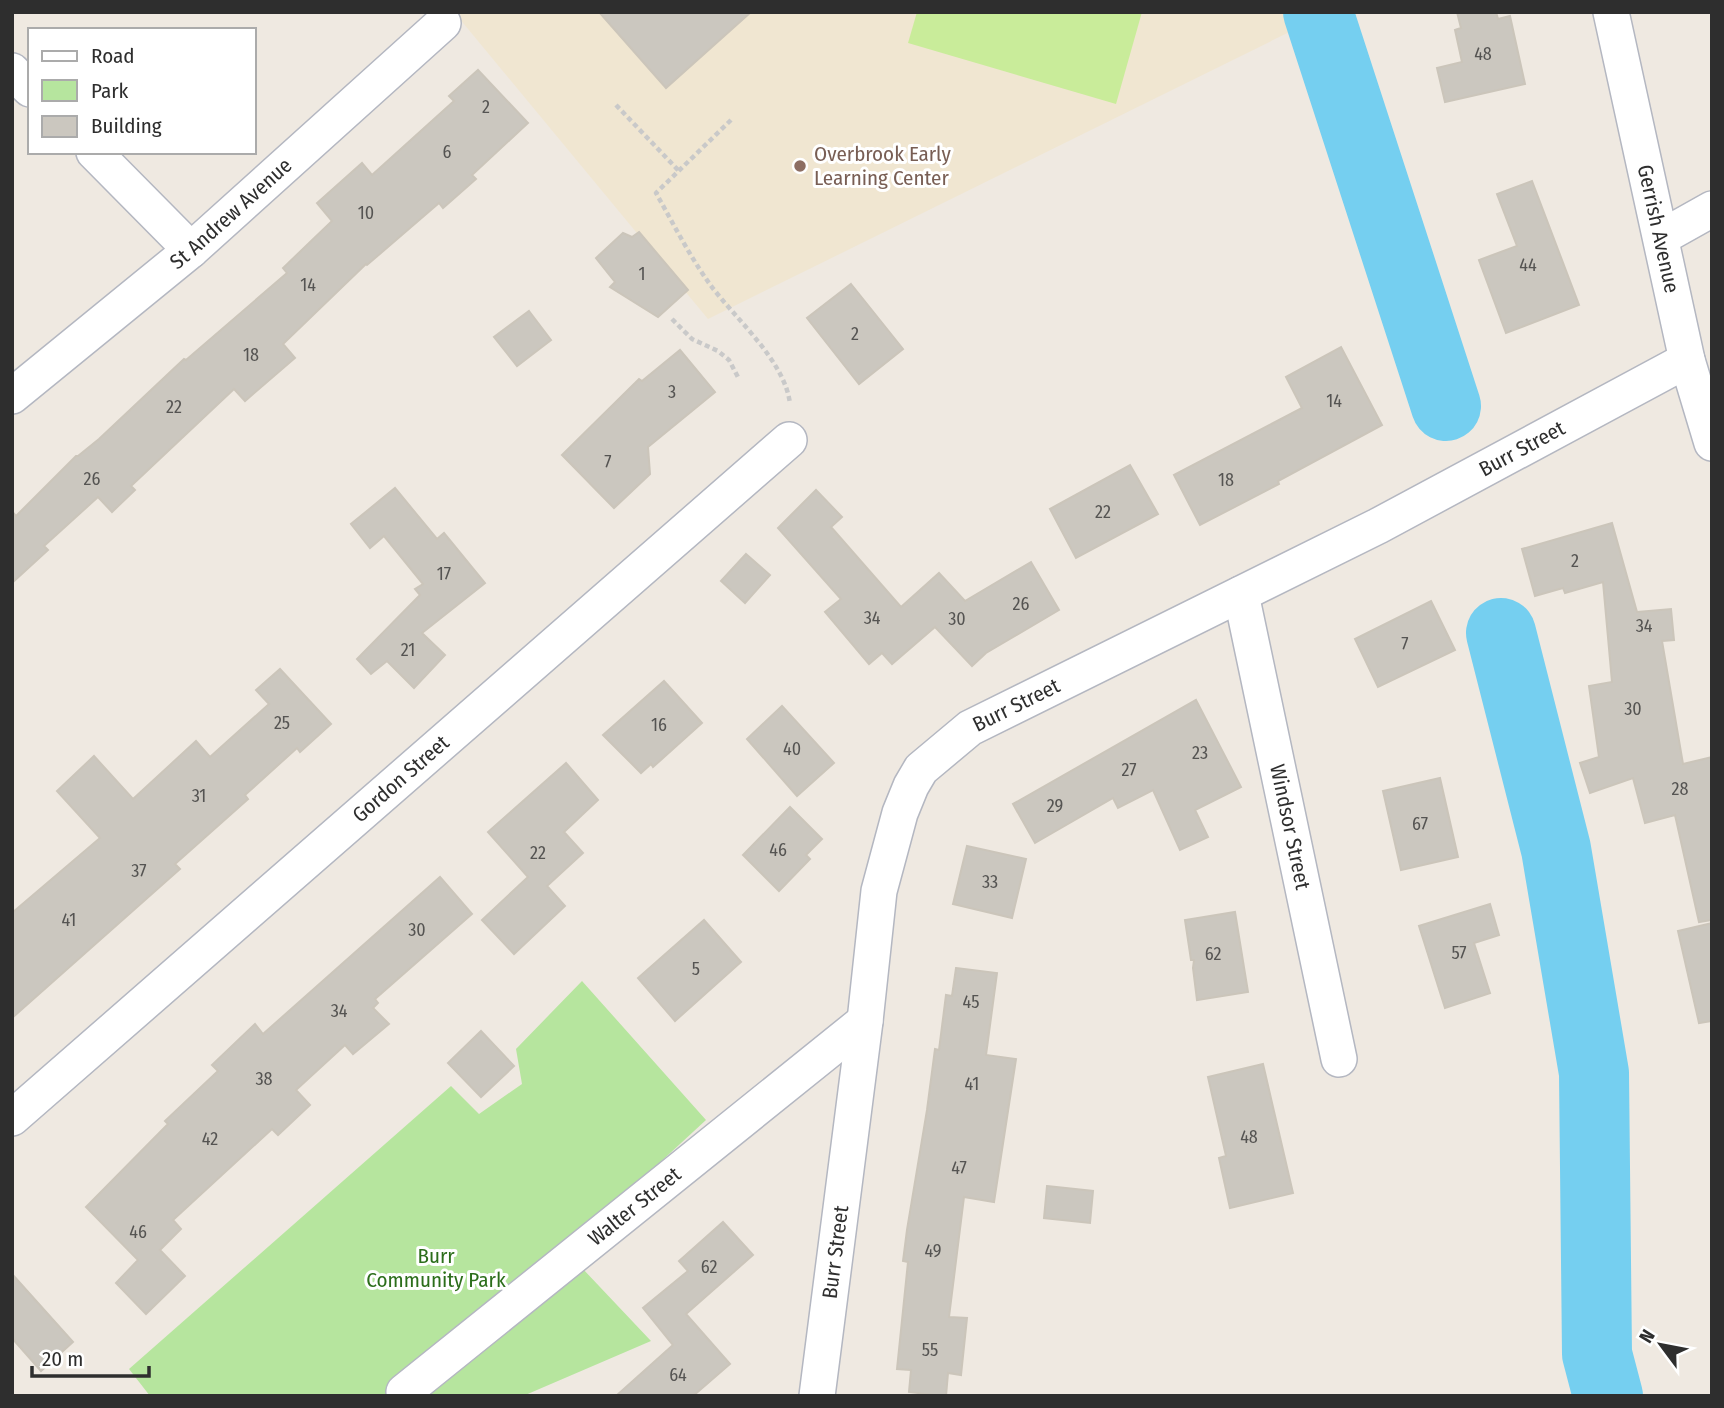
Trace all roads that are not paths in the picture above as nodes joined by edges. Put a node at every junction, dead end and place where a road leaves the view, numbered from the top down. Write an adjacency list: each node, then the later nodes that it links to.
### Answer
1 (1611, 12): 7 (street, Gerrish Avenue)
2 (443, 23): 8 (street, St Andrew Avenue)
3 (12, 71): 4 (street)
4 (28, 87)
5 (96, 154): 8 (street)
6 (1712, 209): 7 (street)
7 (1662, 237): 9 (street, Gerrish Avenue)
8 (191, 250): 10 (street, St Andrew Avenue)
9 (1687, 359): 12 (street, Gerrish Avenue); 13 (street, Burr Street)
10 (12, 396)
11 (789, 440): 16 (street, Gordon Street)
12 (1712, 443)
13 (1241, 594): 14 (street, Burr Street); 15 (street, Windsor Street)
14 (865, 1021): 17 (street, Walter Street); 18 (street, Burr Street)
15 (1339, 1059)
16 (12, 1118)
17 (404, 1392)
18 (817, 1396)

